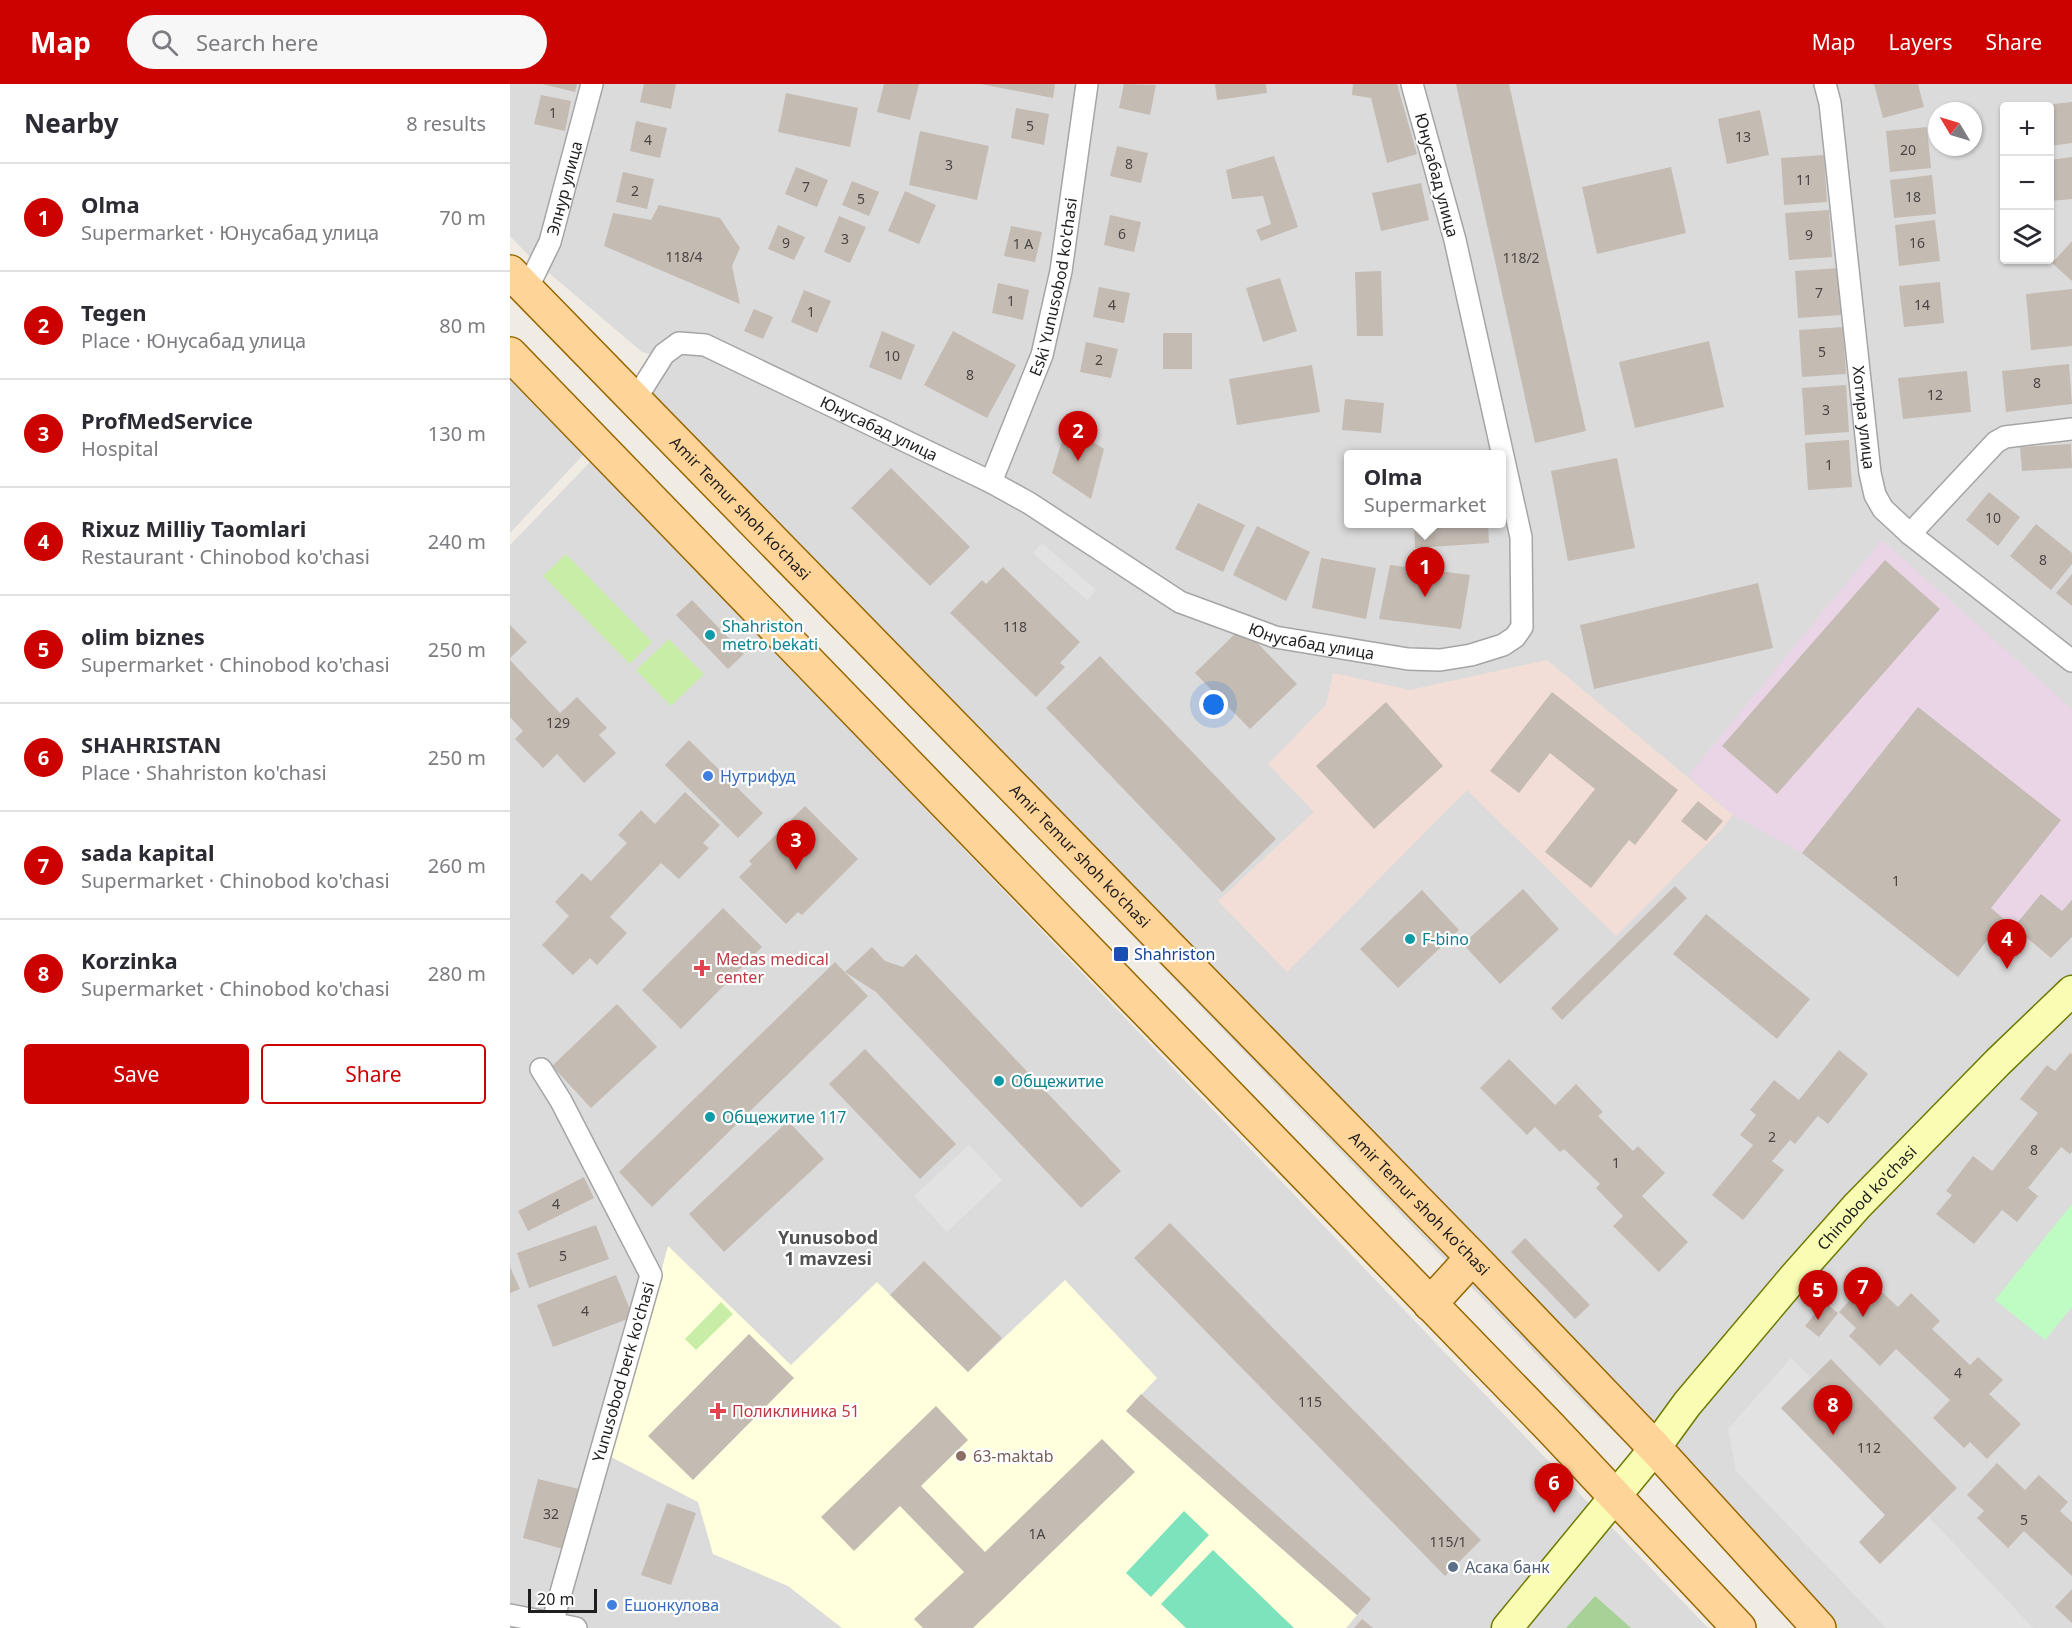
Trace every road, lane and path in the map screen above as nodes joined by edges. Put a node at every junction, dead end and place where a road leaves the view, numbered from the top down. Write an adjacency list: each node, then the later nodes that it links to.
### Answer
1 (592, 84): 5 (street, Элнур улица)
2 (1087, 84): 11 (street, Eski Yunusobod ko'chasi)
3 (1412, 84): 9 (street, Юнусабад улица)
4 (1826, 84): 12 (street, Хотира улица)
5 (519, 281): 7 (main road, Amir Temur shoh ko'chasi)
6 (510, 354): 17 (main road)
7 (635, 400): 11 (street, Юнусабад улица); 16 (main road, Amir Temur shoh ko'chasi)
8 (2072, 429): 12 (street)
9 (1502, 450)
10 (1506, 470): 11 (street, Юнусабад улица)
11 (991, 482)
12 (1910, 534): 13 (street, Хотира улица)
13 (2072, 661)
14 (2072, 991): 18 (main road, Chinobod ko'chasi)
15 (541, 1069): 21 (street, Yunusobod berk ko'chasi)
16 (1472, 1258): 17 (main road); 18 (main road, Amir Temur shoh ko'chasi)
17 (1430, 1304): 19 (main road)
18 (1654, 1448): 19 (main road, Chinobod ko'chasi); 25 (main road, Amir Temur shoh ko'chasi)
19 (1614, 1496): 23 (main road, Chinobod ko'chasi); 24 (main road)
20 (510, 1615): 21 (street)
21 (550, 1626): 22 (street)
22 (576, 1628)
23 (1507, 1628)
24 (1739, 1628)
25 (1819, 1628)

